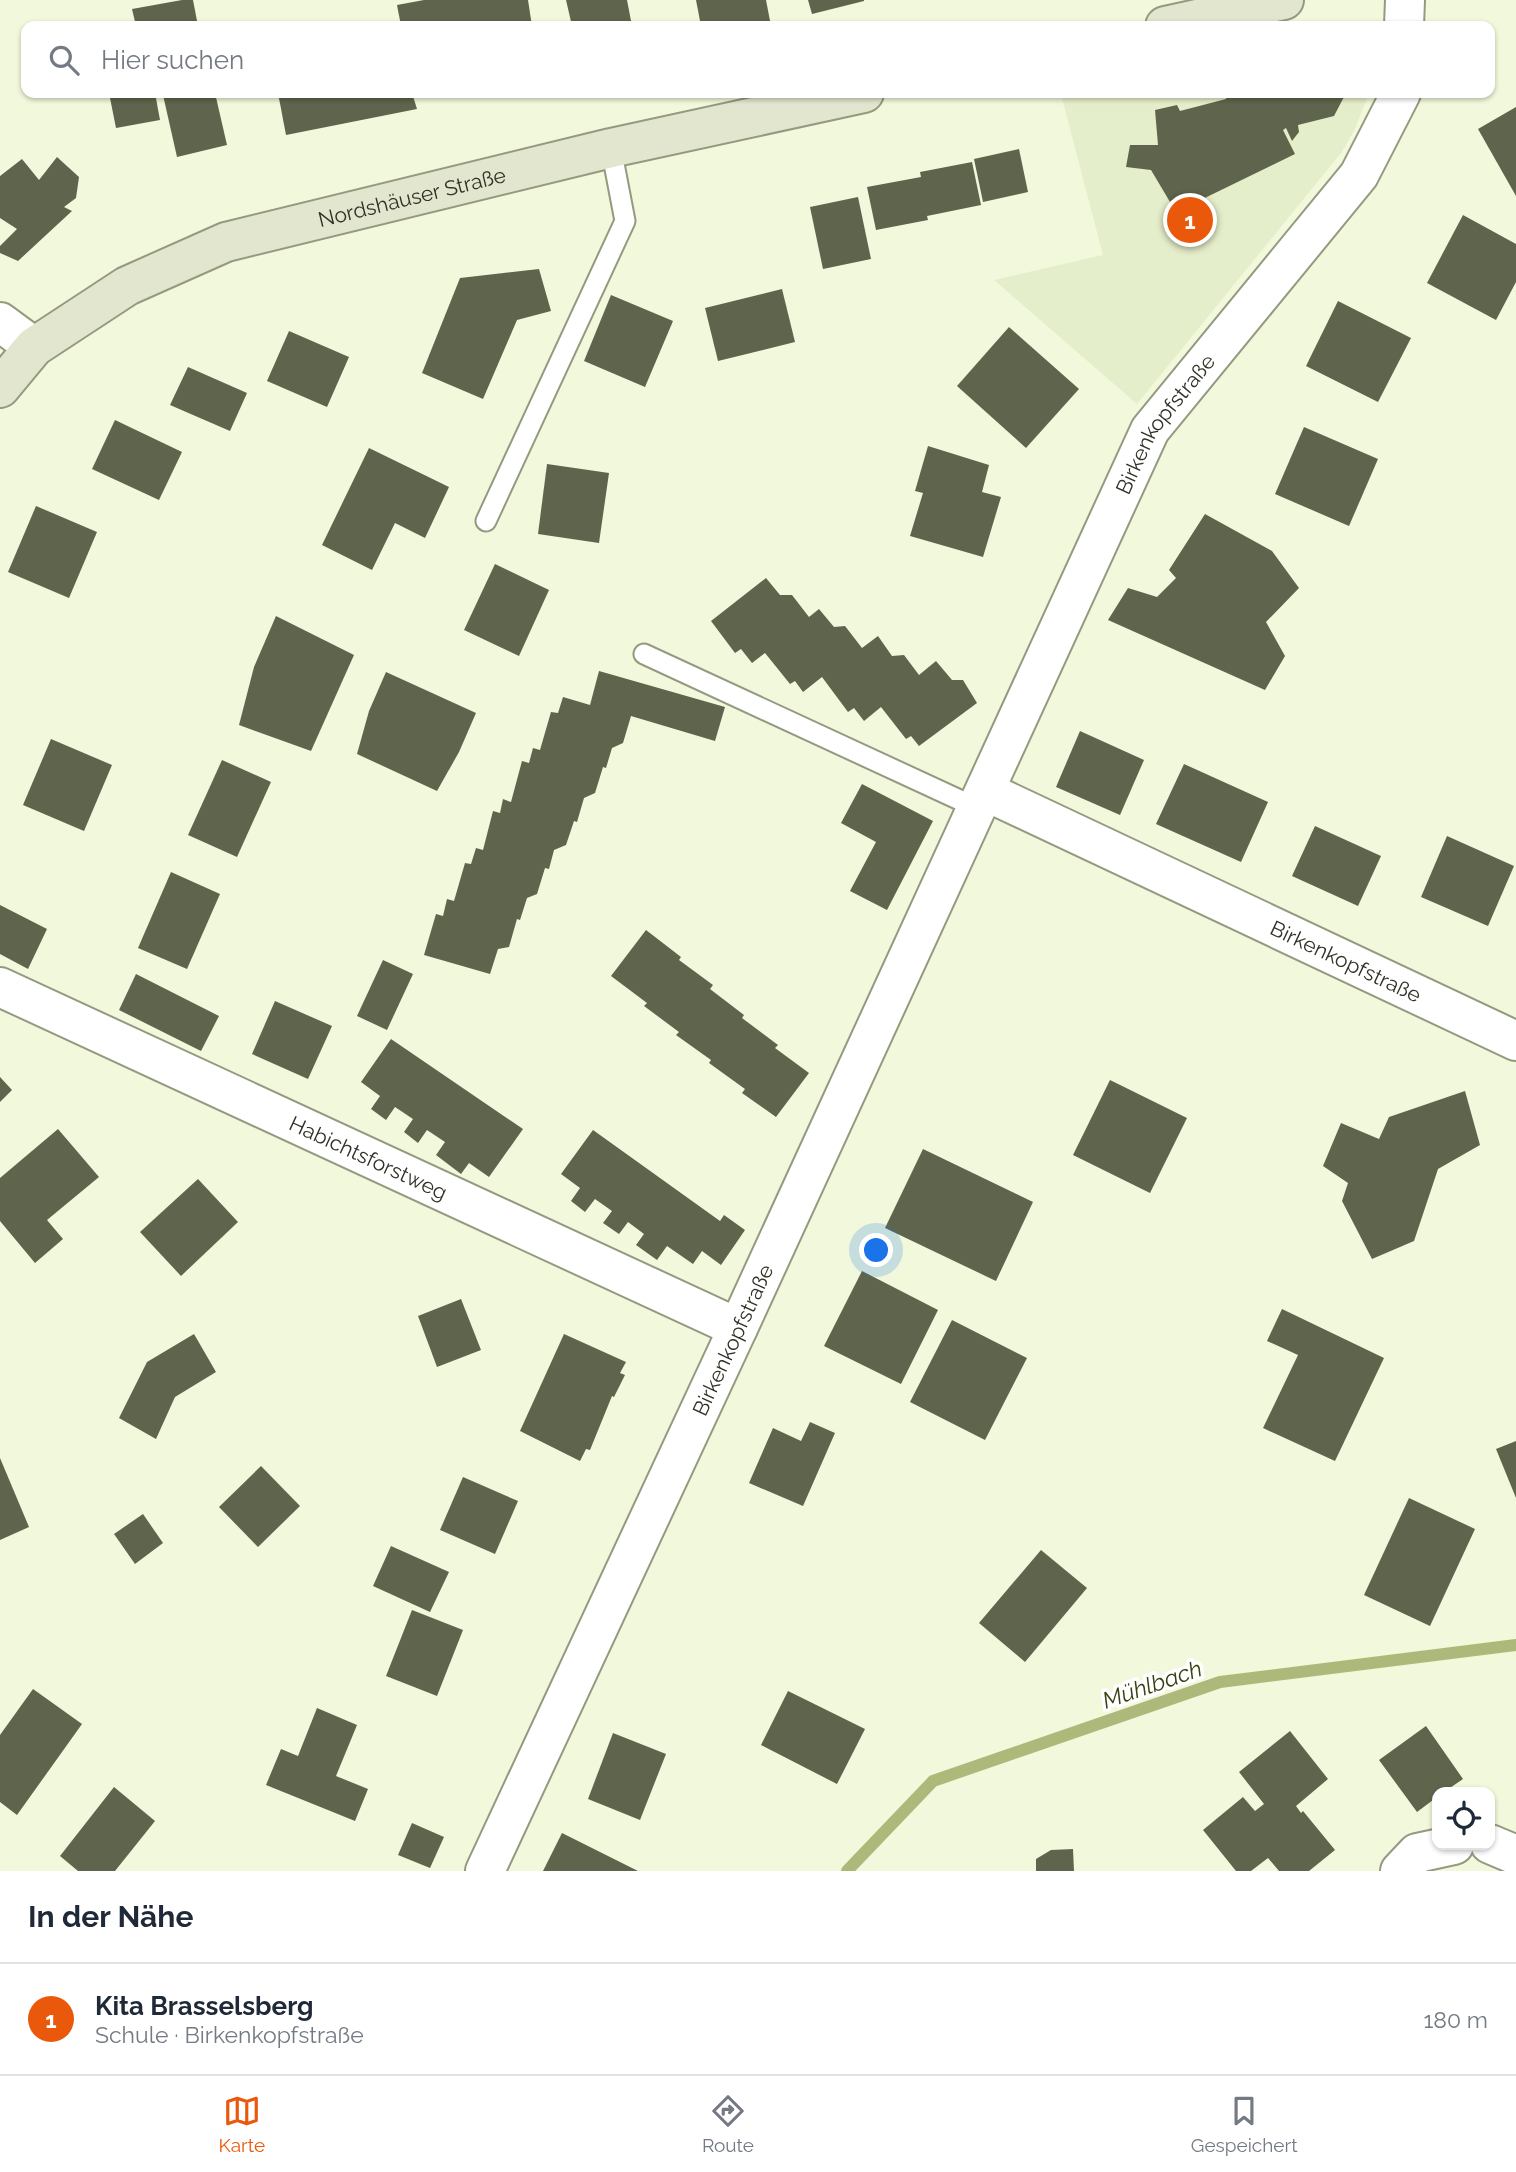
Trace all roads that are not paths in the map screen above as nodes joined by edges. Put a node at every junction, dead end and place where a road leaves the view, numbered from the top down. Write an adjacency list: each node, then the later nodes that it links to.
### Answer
1 (1284, 0): 3 (street)
2 (1405, 0): 4 (street)
3 (1189, 21)
4 (1405, 21)
5 (841, 98): 7 (street, Nordshäuser Straße)
6 (1398, 98): 13 (street, Birkenkopfstraße)
7 (611, 148): 9 (street, Nordshäuser Straße); 11 (lane)
8 (0, 322): 9 (street)
9 (34, 347): 10 (street, Nordshäuser Straße)
10 (0, 388)
11 (486, 521)
12 (644, 654): 13 (lane, Birkenkopfstraße)
13 (981, 800): 15 (street, Birkenkopfstraße); 16 (street, Birkenkopfstraße)
14 (0, 987): 16 (street, Habichtsforstweg)
15 (1516, 1041)
16 (738, 1328): 20 (street, Birkenkopfstraße)
17 (1495, 1846): 19 (street)
18 (1432, 1850): 21 (street)
19 (1516, 1855)
20 (485, 1871)
21 (1400, 1871)

